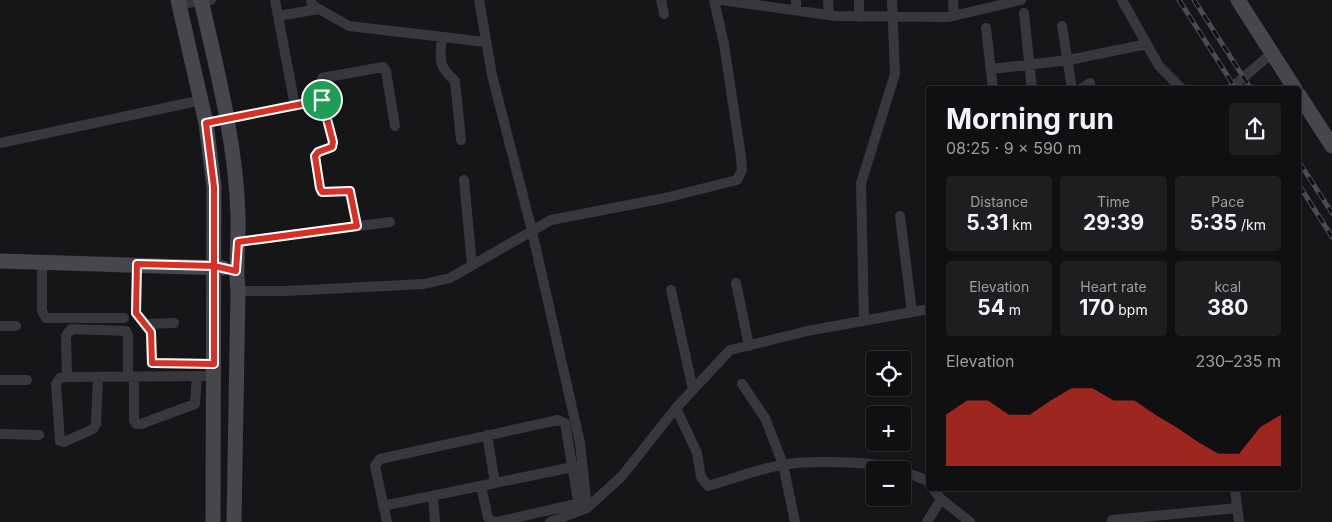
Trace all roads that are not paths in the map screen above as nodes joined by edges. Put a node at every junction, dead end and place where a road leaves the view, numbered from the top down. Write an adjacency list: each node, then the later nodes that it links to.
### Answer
1 (205, 0): 15 (street); 49 (street)
2 (275, 0): 24 (street)
3 (310, 0): 20 (street)
4 (479, 0): 31 (street)
5 (661, 0): 22 (street)
6 (714, 0): 59 (street)
7 (721, 0): 16 (street)
8 (828, 0): 23 (street)
9 (859, 0): 26 (street)
10 (892, 0): 27 (street)
11 (953, 0): 25 (street)
12 (1018, 0): 17 (street)
13 (1122, 0): 32 (street)
14 (1238, 0): 19 (street)
15 (178, 2): 46 (street)
16 (766, 3): 18 (street)
17 (986, 4): 25 (street)
18 (796, 5): 23 (street)
19 (1248, 7): 33 (street)
20 (319, 9): 24 (street); 30 (street)
21 (1024, 13): 35 (street)
22 (664, 14)
23 (829, 15): 26 (street)
24 (278, 16): 48 (street)
25 (954, 16): 27 (street)
26 (859, 17): 27 (street)
27 (893, 17): 73 (street)
28 (1062, 26): 34 (street)
29 (986, 28): 36 (street)
30 (442, 37): 31 (street); 53 (street)
31 (486, 42): 59 (street)
32 (1147, 44): 34 (street); 42 (street)
33 (1272, 53): 43 (street); 44 (street)
34 (1068, 60): 35 (street); 40 (street)
35 (1029, 64): 36 (street); 39 (street)
36 (991, 69): 38 (street)
37 (1090, 83): 41 (street)
38 (993, 86)
39 (1032, 86)
40 (1072, 86)
41 (1086, 86)
42 (1179, 86)
43 (1234, 86)
44 (1293, 86)
45 (1301, 98): 52 (street)
46 (202, 100): 50 (street); 54 (street)
47 (322, 100): 48 (street); 51 (street); 58 (street)
48 (294, 106): 49 (street)
49 (227, 119): 50 (street); 60 (street)
50 (206, 123): 64 (street)
51 (395, 126)
52 (1330, 137)
53 (461, 140)
54 (0, 143)
55 (464, 180): 65 (street)
56 (900, 216): 71 (street)
57 (390, 222): 58 (street)
58 (357, 226): 60 (street)
59 (532, 231): 65 (street); 94 (street)
60 (238, 242): 66 (street)
61 (0, 261): 62 (street)
62 (42, 261): 63 (street); 72 (street)
63 (137, 264): 64 (street); 74 (street)
64 (214, 266): 66 (street); 79 (street)
65 (472, 266): 69 (street)
66 (236, 271): 69 (street)
67 (736, 283): 78 (street)
68 (671, 290): 87 (street)
69 (238, 291): 107 (street)
70 (926, 310): 71 (street)
71 (912, 312): 73 (street)
72 (124, 318)
73 (864, 320): 78 (street)
74 (146, 324): 75 (street); 79 (street)
75 (174, 324)
76 (0, 326): 77 (street)
77 (16, 326)
78 (749, 346): 87 (street)
79 (214, 370): 80 (street); 106 (street)
80 (197, 376): 83 (street); 83 (street)
81 (67, 377): 82 (street); 82 (street); 83 (street)
82 (98, 377): 83 (street)
83 (131, 377)
84 (0, 380): 85 (street)
85 (27, 380)
86 (742, 384): 92 (street)
87 (693, 390): 88 (street)
88 (676, 408): 92 (street); 104 (street)
89 (0, 434): 90 (street)
90 (39, 435)
91 (487, 435): 94 (street); 97 (street); 103 (street)
92 (783, 464): 93 (street); 112 (street)
93 (866, 464)
94 (578, 467): 97 (street); 104 (street); 110 (street)
95 (911, 474): 96 (street)
96 (926, 480)
97 (495, 483): 98 (street)
98 (482, 486): 101 (street); 110 (street)
99 (935, 491): 102 (street)
100 (1235, 491): 105 (street)
101 (433, 496): 103 (street); 109 (street)
102 (941, 499): 113 (street); 114 (street)
103 (383, 506): 108 (street)
104 (587, 508): 111 (street)
105 (1237, 508): 115 (street); 116 (street)
106 (213, 522)
107 (234, 522)
108 (387, 522)
109 (435, 522)
110 (495, 522)
111 (550, 522)
112 (795, 522)
113 (927, 522)
114 (970, 522)
115 (1112, 522)
116 (1239, 522)

